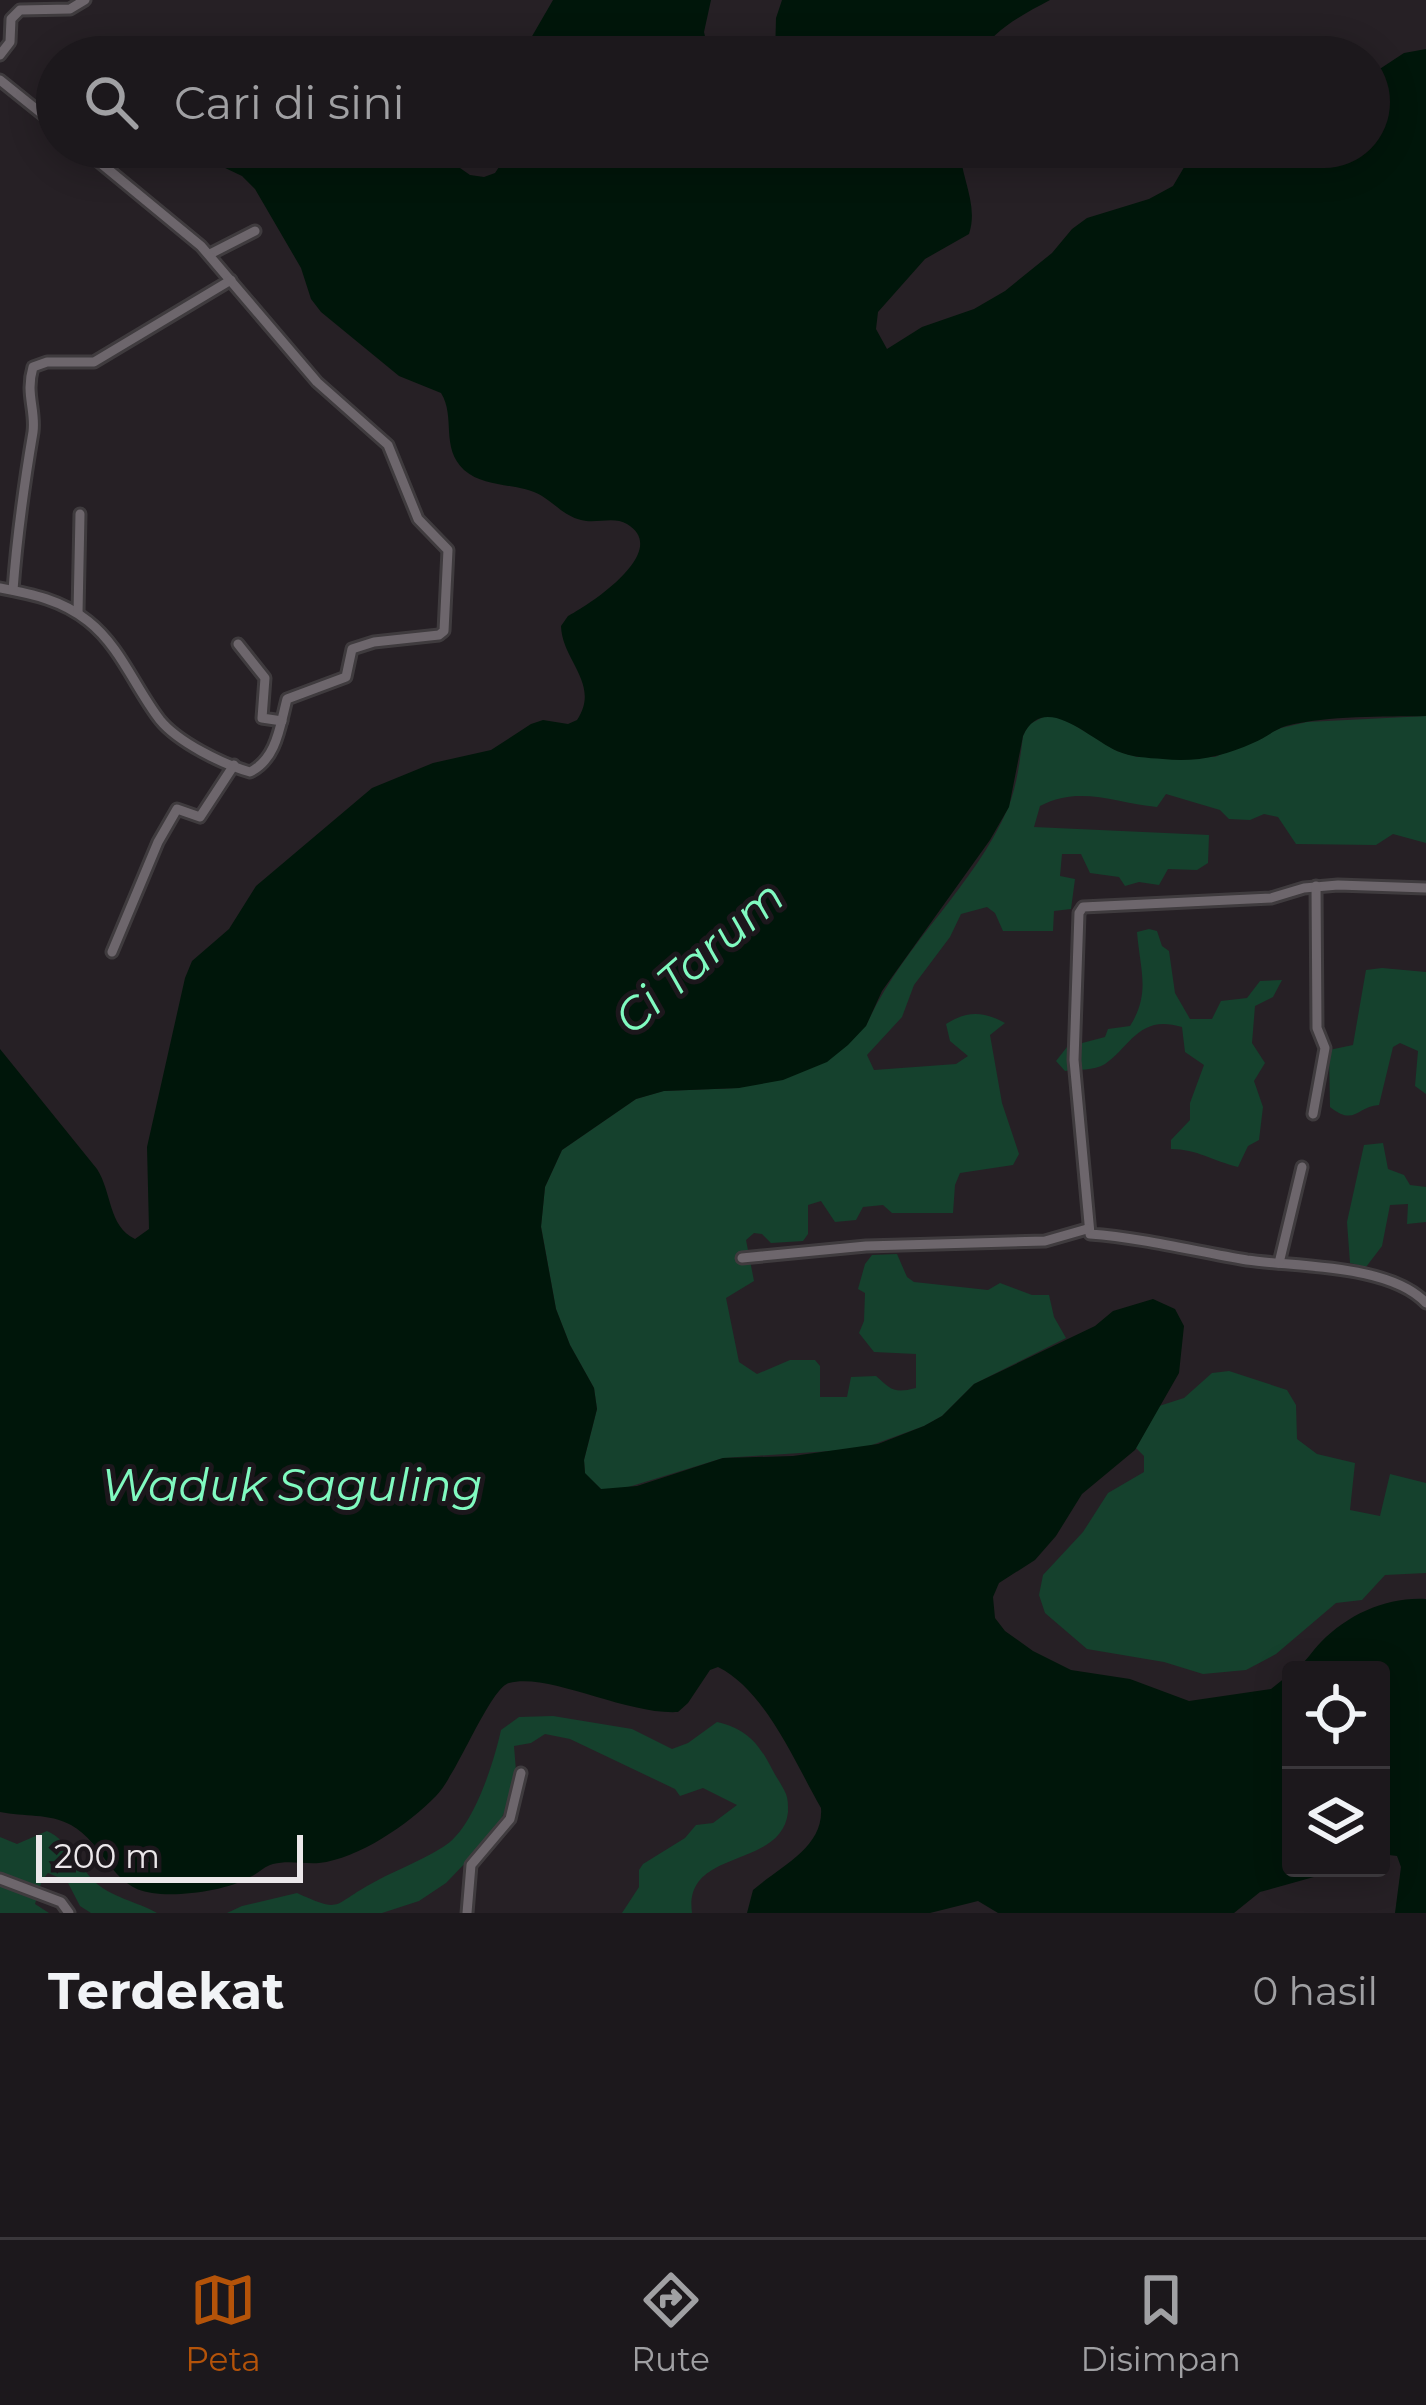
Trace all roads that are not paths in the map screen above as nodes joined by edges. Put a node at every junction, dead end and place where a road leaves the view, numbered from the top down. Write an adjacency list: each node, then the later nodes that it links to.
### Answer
1 (85, 0): 2 (street)
2 (0, 55)
3 (0, 80): 4 (street)
4 (36, 108)
5 (106, 168): 7 (street)
6 (255, 231): 7 (street)
7 (210, 254): 8 (street)
8 (231, 280): 11 (street); 14 (street)
9 (80, 514): 12 (street)
10 (0, 588): 11 (street)
11 (13, 590): 12 (street)
12 (78, 613): 15 (street)
13 (238, 644): 14 (street)
14 (282, 722): 15 (street)
15 (234, 765): 18 (street)
16 (1316, 886): 17 (street); 19 (street); 21 (street)
17 (1426, 888)
18 (112, 952)
19 (1312, 1114)
20 (1302, 1167): 23 (street)
21 (1088, 1229): 22 (street); 23 (street)
22 (742, 1258)
23 (1280, 1263): 24 (street)
24 (1426, 1303)
25 (521, 1773): 28 (street)
26 (0, 1879): 27 (street)
27 (69, 1913)
28 (467, 1913)

